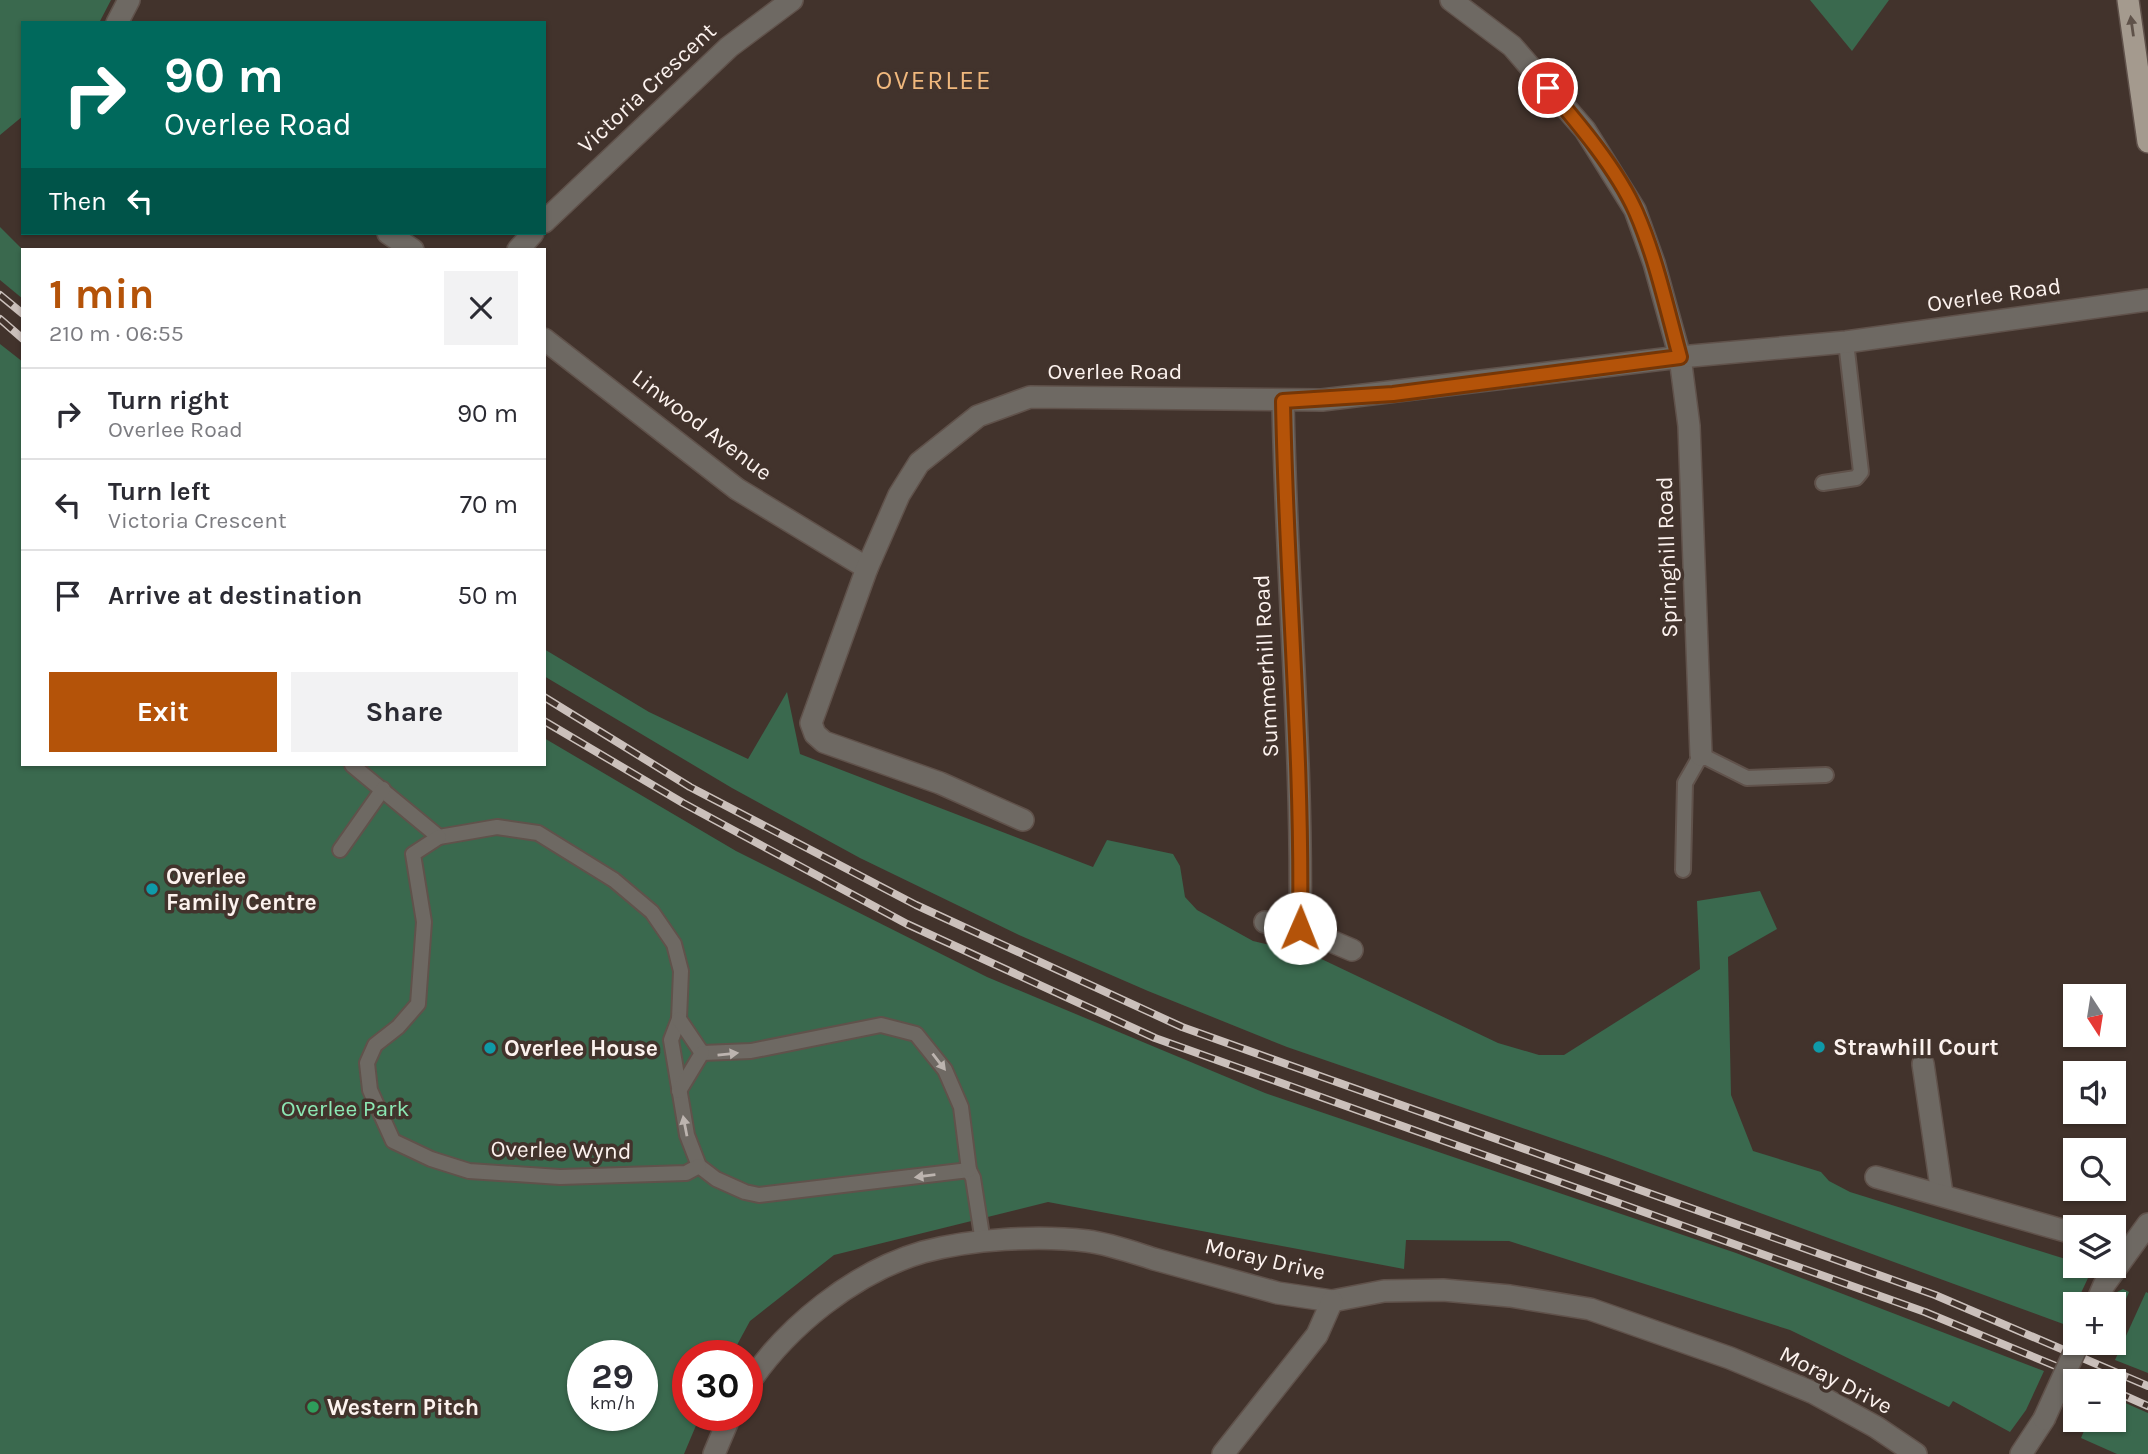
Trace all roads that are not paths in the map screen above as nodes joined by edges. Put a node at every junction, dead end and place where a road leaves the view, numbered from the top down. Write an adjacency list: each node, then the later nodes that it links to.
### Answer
1 (129, 0): 5 (street)
2 (792, 0): 7 (street, Victoria Crescent)
3 (1451, 0): 13 (street)
4 (2128, 0): 6 (main road, one-way to 4)
5 (118, 21)
6 (2148, 142)
7 (546, 220)
8 (391, 235): 9 (street)
9 (410, 248)
10 (2148, 300): 12 (street, Overlee Road)
11 (546, 342): 16 (street, Linwood Avenue)
12 (1846, 342): 13 (street, Overlee Road); 15 (lane)
13 (1680, 357): 14 (street, Overlee Road); 17 (street, Springhill Road)
14 (1283, 401): 16 (street, Overlee Road); 26 (street, Summerhill Road)
15 (1823, 483)
16 (867, 568): 21 (street, Overlee Road)
17 (1701, 755): 19 (lane); 24 (lane, Springhill Road)
18 (353, 766): 20 (lane)
19 (1826, 775)
20 (383, 789): 22 (lane); 23 (lane)
21 (1023, 820)
22 (439, 836): 28 (lane); 32 (lane, Overlee Wynd)
23 (340, 849)
24 (1684, 870)
25 (1265, 922): 26 (street)
26 (1300, 928): 27 (street)
27 (1352, 950)
28 (679, 1019): 29 (lane); 31 (lane)
29 (702, 1054): 31 (lane); 33 (lane, one-way to 33)
30 (1923, 1064): 35 (street)
31 (679, 1091): 32 (lane, one-way to 31)
32 (699, 1166): 33 (lane, one-way to 32)
33 (969, 1170): 38 (lane)
34 (1877, 1177): 35 (street)
35 (1942, 1194): 37 (street)
36 (2148, 1224): 39 (street)
37 (2063, 1230)
38 (983, 1241): 40 (street, Moray Drive); 42 (street, Moray Drive)
39 (2126, 1244)
40 (1332, 1301): 45 (street); 46 (street, Moray Drive)
41 (2073, 1355): 47 (street, bridge)
42 (763, 1366)
43 (724, 1431): 44 (street)
44 (714, 1454)
45 (1223, 1454)
46 (1916, 1454)
47 (2021, 1454)

